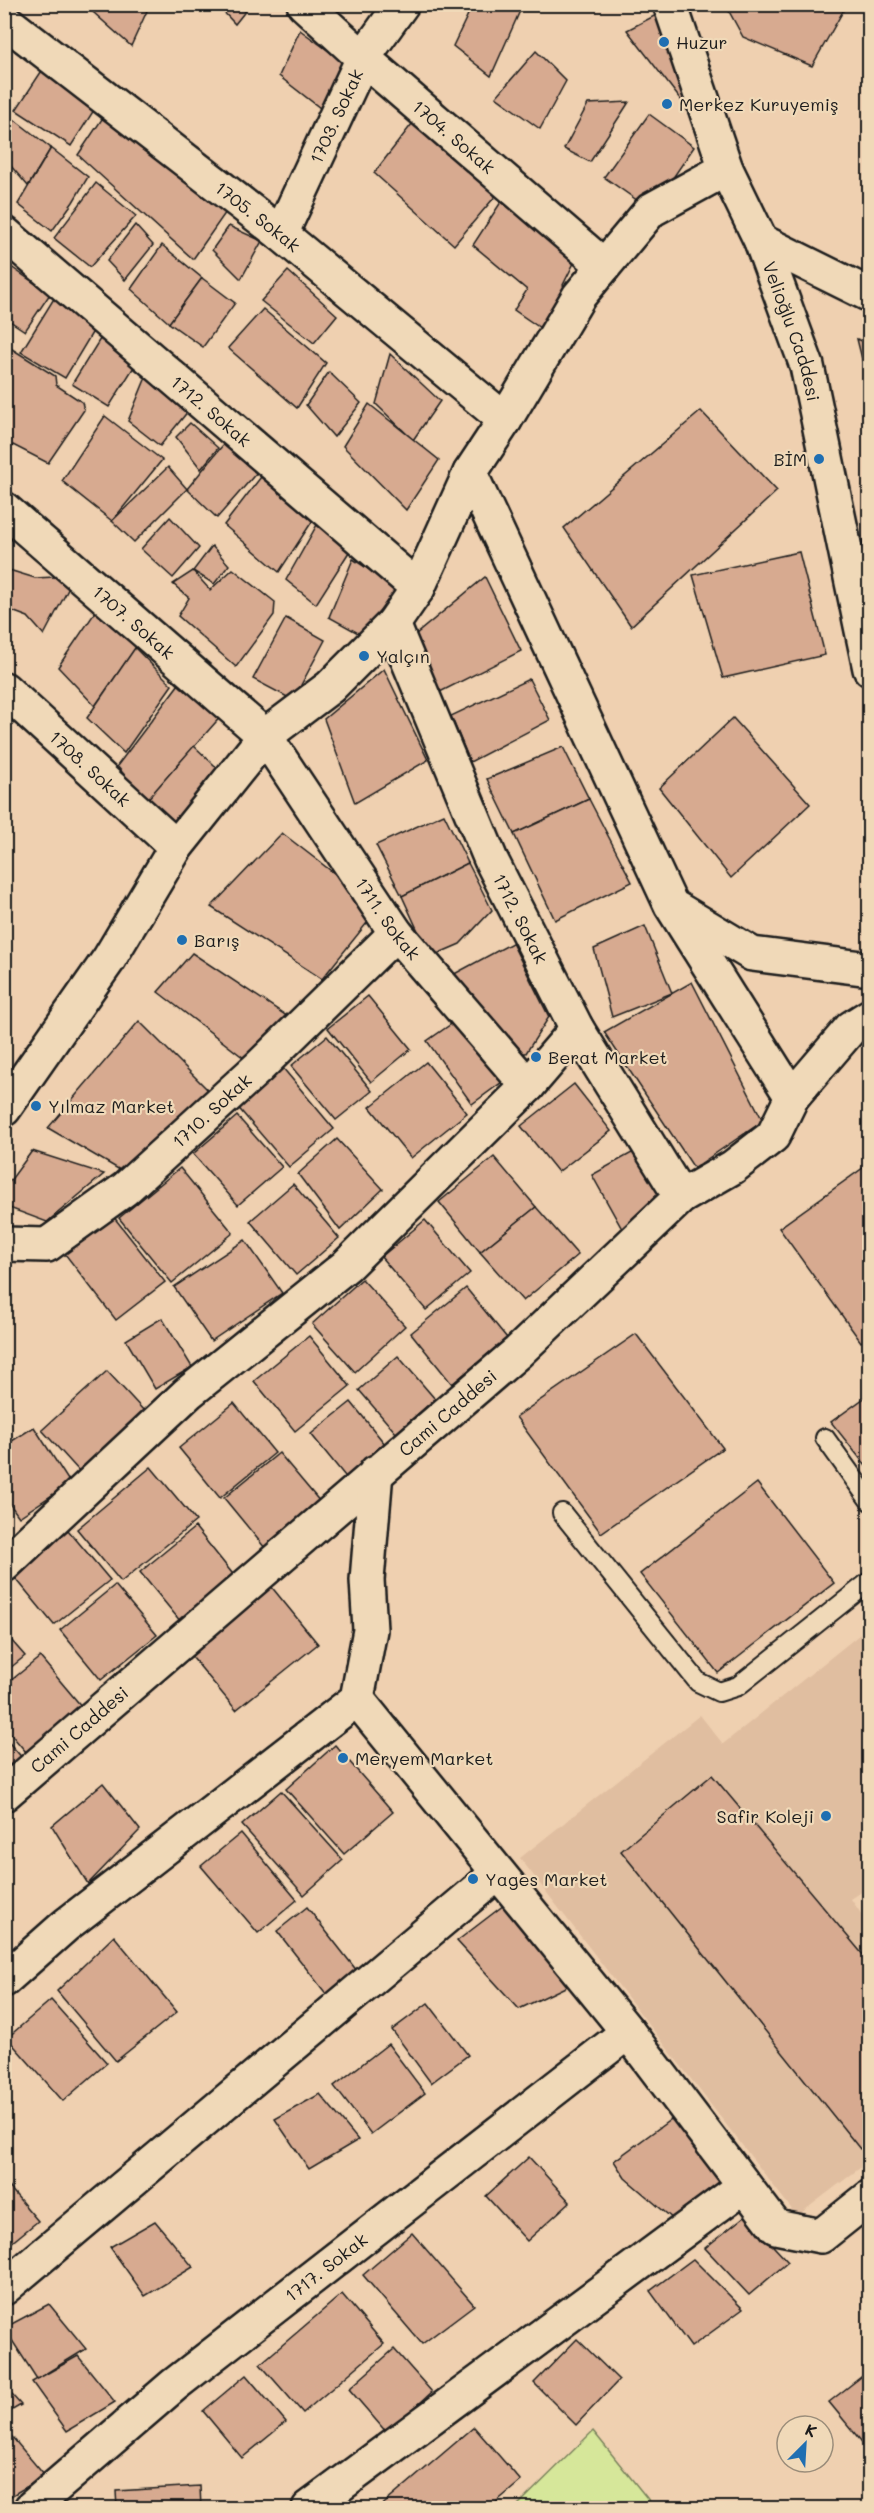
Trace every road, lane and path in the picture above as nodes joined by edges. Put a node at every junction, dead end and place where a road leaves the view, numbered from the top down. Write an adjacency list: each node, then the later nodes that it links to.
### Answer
1 (304, 4): 5 (street, 1704. Sokak)
2 (402, 4): 5 (street, 1703. Sokak)
3 (678, 11): 6 (street, Velioğlu Caddesi)
4 (4, 20): 8 (street, 1705. Sokak)
5 (363, 58): 8 (street, 1703. Sokak); 10 (street, 1704. Sokak)
6 (726, 169): 9 (street, Velioğlu Caddesi); 10 (street)
7 (4, 233): 15 (street, 1712. Sokak)
8 (281, 234): 12 (street, 1705. Sokak)
9 (761, 241): 11 (street); 17 (street, Velioğlu Caddesi)
10 (604, 266): 12 (street)
11 (870, 295)
12 (505, 420): 13 (street)
13 (470, 473): 15 (street); 21 (street)
14 (4, 509): 19 (street, 1707. Sokak)
15 (418, 588): 16 (street)
16 (393, 624): 19 (street); 25 (street, 1712. Sokak)
17 (870, 669)
18 (4, 689): 20 (street, 1708. Sokak)
19 (265, 736): 20 (street); 22 (street, 1711. Sokak)
20 (176, 847): 28 (street)
21 (671, 905): 23 (street); 27 (street)
22 (396, 933): 26 (street, 1711. Sokak); 30 (street, 1710. Sokak)
23 (870, 969)
24 (870, 1016): 27 (street, Cami Caddesi)
25 (577, 1029): 26 (street); 29 (street, 1712. Sokak)
26 (528, 1086): 35 (street)
27 (792, 1097): 29 (street, Cami Caddesi)
28 (4, 1108)
29 (681, 1197): 32 (street, Cami Caddesi)
30 (4, 1244)
31 (825, 1438): 33 (lane)
32 (376, 1472): 37 (street); 38 (street, Cami Caddesi)
33 (870, 1501)
34 (562, 1513): 36 (lane)
35 (4, 1565)
36 (870, 1581)
37 (357, 1699): 39 (street); 40 (street)
38 (4, 1794)
39 (498, 1873): 41 (street); 44 (street)
40 (4, 1980)
41 (628, 2032): 42 (street); 45 (street, 1717. Sokak)
42 (744, 2186): 43 (street); 46 (street)
43 (870, 2197)
44 (4, 2288)
45 (31, 2508)
46 (309, 2508)

